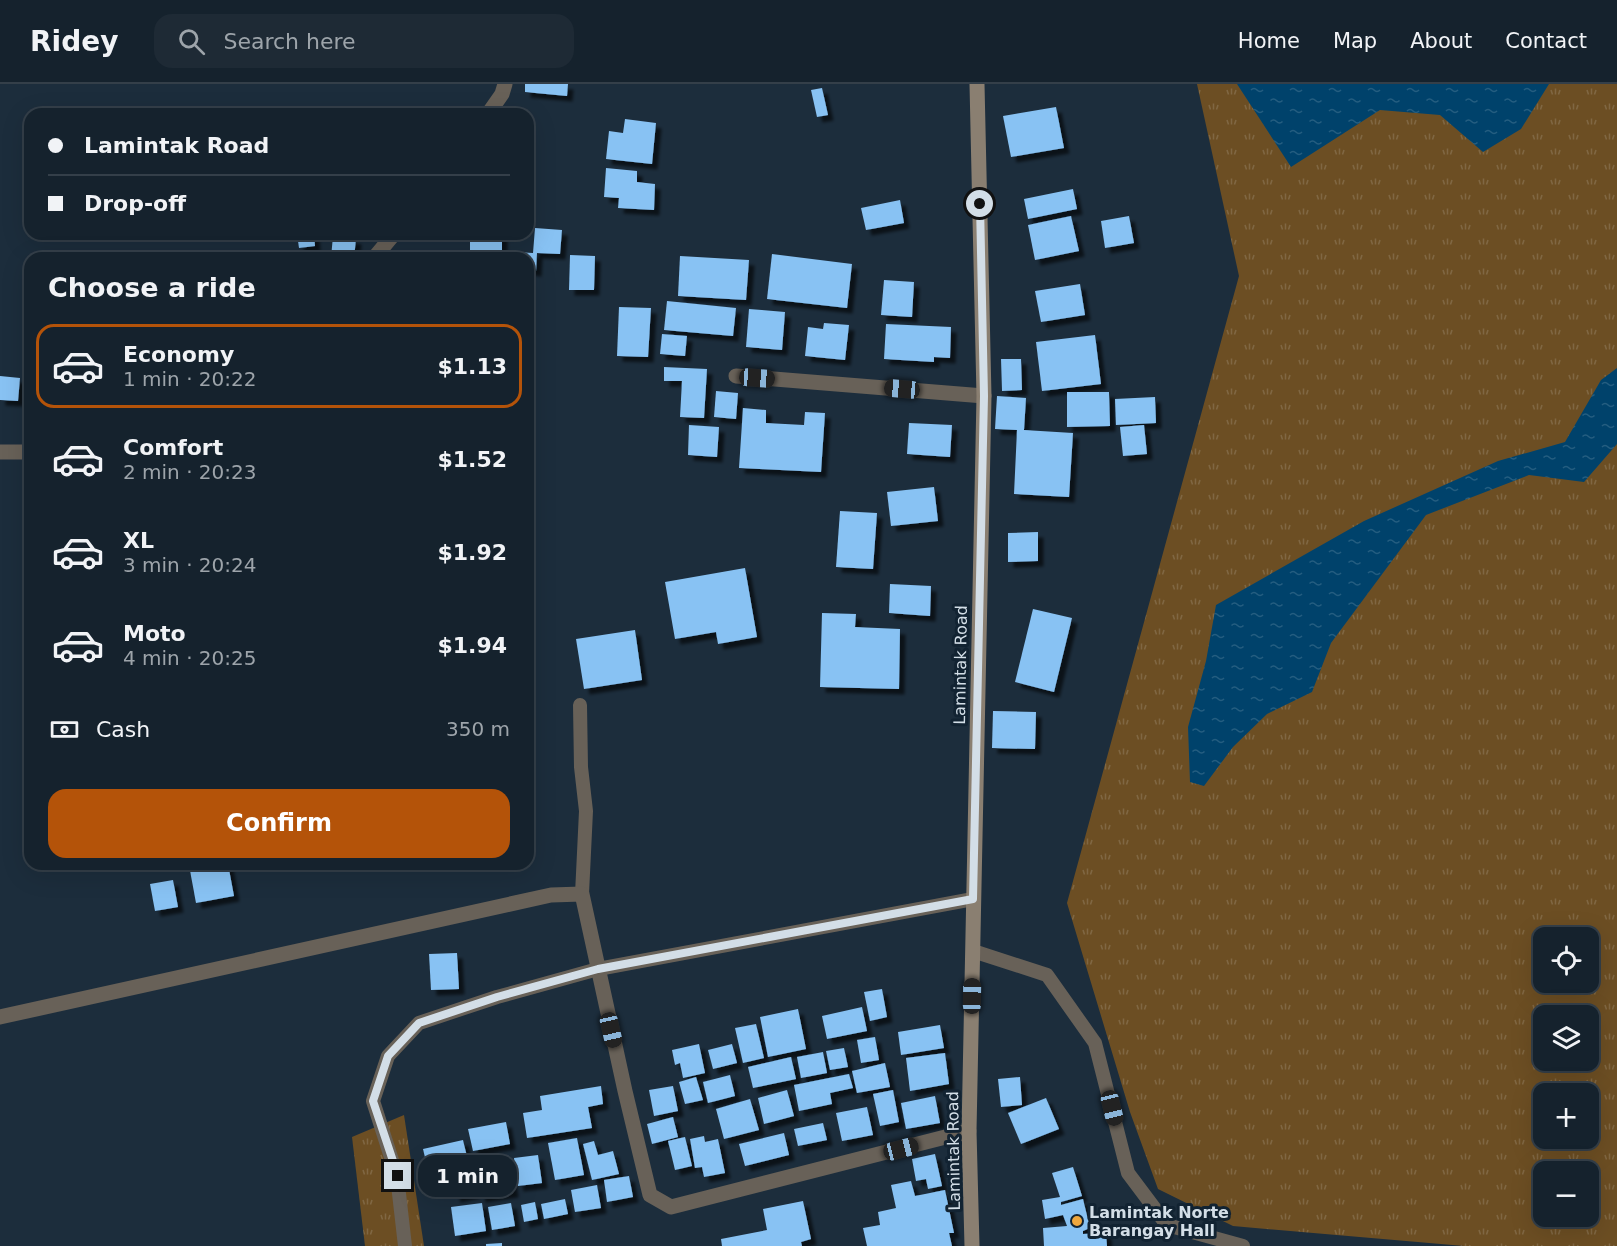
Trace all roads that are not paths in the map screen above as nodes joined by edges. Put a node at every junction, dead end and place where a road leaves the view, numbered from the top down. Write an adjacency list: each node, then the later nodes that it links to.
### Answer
1 (505, 84): 3 (street)
2 (977, 84): 7 (main road, Lamintak Road)
3 (492, 108)
4 (389, 240): 5 (street)
5 (379, 252)
6 (736, 376): 7 (street)
7 (984, 396): 12 (main road, Lamintak Road)
8 (0, 452): 9 (street)
9 (24, 452)
10 (580, 705): 11 (lane)
11 (582, 894): 14 (street); 15 (street)
12 (973, 899): 13 (main road, Lamintak Road); 14 (lane)
13 (973, 951): 16 (main road, Lamintak Road); 19 (lane)
14 (598, 969): 16 (street); 17 (lane)
15 (0, 1017)
16 (969, 1131): 18 (main road, Lamintak Road)
17 (405, 1246)
18 (972, 1246)
19 (1243, 1246)

